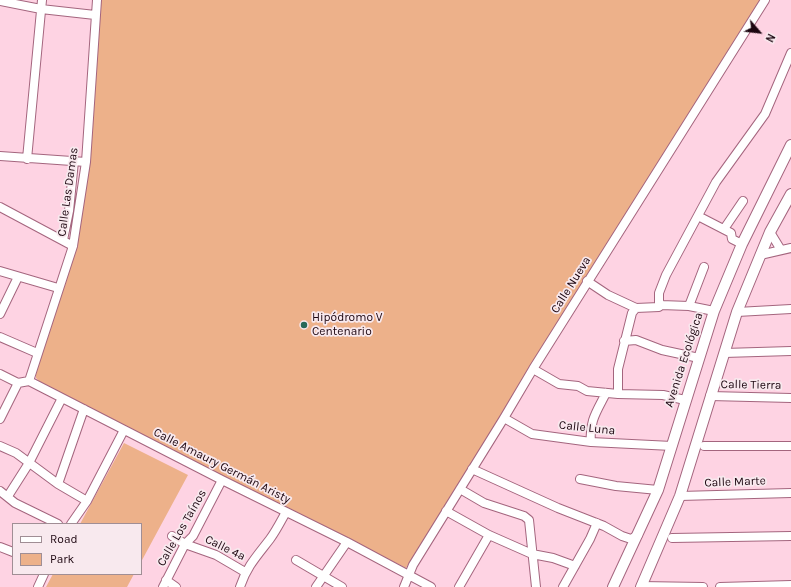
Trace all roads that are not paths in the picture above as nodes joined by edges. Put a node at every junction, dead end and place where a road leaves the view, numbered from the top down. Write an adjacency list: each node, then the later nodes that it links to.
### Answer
1 (97, 0): 5 (street, Calle Las Damas)
2 (765, 0): 27 (street, Calle Nueva)
3 (0, 1): 4 (street)
4 (41, 4): 5 (street); 9 (street)
5 (95, 15): 11 (street, Calle Las Damas)
6 (791, 53): 15 (street)
7 (791, 146): 19 (main road, Avenida Ecológica)
8 (0, 156): 9 (street)
9 (27, 159): 10 (street)
10 (74, 161): 11 (street); 18 (street)
11 (86, 162): 20 (street, Calle Las Damas)
12 (791, 194): 17 (main road)
13 (743, 201): 16 (street)
14 (0, 207): 18 (street)
15 (698, 216): 16 (street); 29 (street)
16 (724, 229): 19 (street)
17 (770, 232): 22 (street); 23 (main road)
18 (62, 240): 20 (street)
19 (742, 244): 33 (main road, Avenida Ecológica)
20 (73, 246): 28 (street, Calle Las Damas)
21 (791, 248): 22 (street)
22 (781, 250): 23 (street)
23 (760, 255): 34 (main road)
24 (704, 267): 30 (street)
25 (0, 271): 26 (street)
26 (18, 277): 28 (street); 35 (street)
27 (588, 281): 31 (street); 42 (street, Calle Nueva)
28 (58, 288): 39 (street, Calle Las Damas)
29 (659, 304): 30 (street); 31 (street)
30 (689, 306): 33 (street)
31 (636, 308): 37 (street)
32 (791, 309): 34 (street)
33 (714, 311): 41 (main road, Avenida Ecológica)
34 (737, 312): 40 (main road)
35 (0, 314)
36 (0, 337): 39 (street)
37 (624, 342): 41 (street); 47 (street)
38 (791, 351): 40 (street)
39 (37, 353): 44 (street, Calle Las Damas)
40 (724, 353): 48 (main road)
41 (699, 358): 51 (main road, Avenida Ecológica)
42 (533, 369): 46 (street); 54 (street, Calle Nueva)
43 (0, 374): 45 (street)
44 (29, 381): 45 (street); 49 (street, Calle Amaury Germán Aristy)
45 (18, 383): 53 (street)
46 (606, 393): 47 (street); 56 (street)
47 (618, 394): 51 (street)
48 (710, 396): 50 (street, Calle Tierra); 71 (main road)
49 (62, 398): 52 (street, Calle Amaury Germán Aristy); 61 (street)
50 (791, 398)
51 (685, 400): 58 (main road, Avenida Ecológica)
52 (84, 409): 55 (street, Calle Amaury Germán Aristy); 65 (street)
53 (0, 418)
54 (504, 418): 56 (street, Calle Luna); 62 (street, Calle Nueva)
55 (124, 430): 64 (street, Calle Amaury Germán Aristy); 72 (street)
56 (591, 442): 58 (street, Calle Luna)
57 (0, 446): 61 (street)
58 (672, 446): 67 (main road, Avenida Ecológica)
59 (704, 446): 60 (street)
60 (791, 446)
61 (29, 463): 65 (street); 70 (street)
62 (472, 469): 66 (street, Calle Nueva); 77 (street)
63 (580, 479): 67 (street)
64 (222, 480): 73 (street, Calle Amaury Germán Aristy); 84 (street, Calle Los Taínos)
65 (58, 484): 72 (street)
66 (460, 489): 74 (street, Calle Nueva); 87 (street)
67 (658, 490): 78 (main road, Avenida Ecológica)
68 (0, 491): 70 (street)
69 (791, 493): 71 (street, Calle Marte)
70 (8, 496): 75 (street)
71 (680, 496): 108 (main road)
72 (87, 501): 76 (street)
73 (286, 512): 83 (street, Calle Amaury Germán Aristy); 90 (street)
74 (446, 512): 79 (street); 92 (street, Calle Nueva)
75 (56, 523)
76 (72, 523)
77 (597, 523): 78 (street); 89 (street)
78 (639, 534): 107 (main road, Avenida Ecológica)
79 (489, 535): 87 (street); 104 (street)
80 (172, 536): 84 (street, Calle 4a)
81 (791, 536): 82 (street)
82 (672, 538)
83 (347, 542): 92 (street, Calle Amaury Germán Aristy); 93 (street)
84 (185, 544): 90 (street, Calle 4a); 94 (street, Calle Los Taínos)
85 (0, 547): 86 (street)
86 (12, 552)
87 (532, 554): 89 (street); 105 (street)
88 (296, 560): 93 (street)
89 (575, 566): 106 (street)
90 (245, 572): 95 (street)
91 (44, 575): 97 (street)
92 (410, 575): 102 (street, Calle Nueva); 103 (street, Calle Amaury Germán Aristy)
93 (324, 576): 100 (street); 101 (street)
94 (164, 584): 98 (street)
95 (241, 585): 99 (street)
96 (791, 585): 110 (street)
97 (38, 587)
98 (176, 587)
99 (250, 587)
100 (316, 587)
101 (342, 587)
102 (404, 587)
103 (431, 587)
104 (459, 587)
105 (536, 587)
106 (563, 587)
107 (613, 587)
108 (641, 587): 109 (street)
109 (703, 587)
110 (720, 587)

